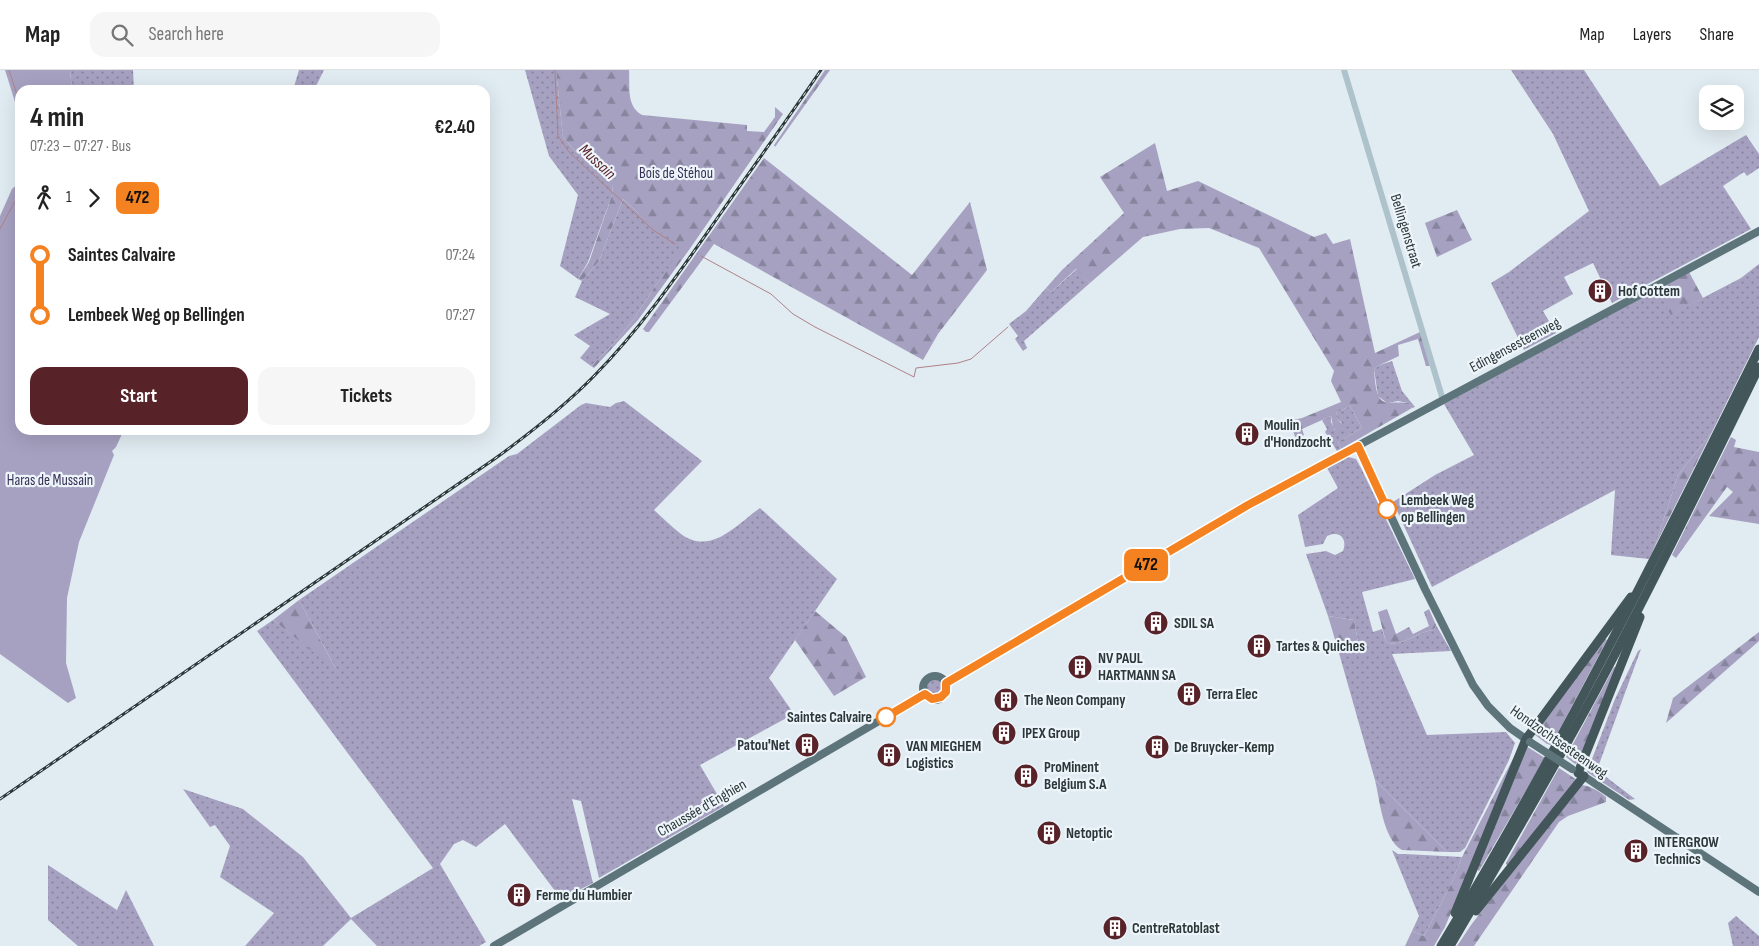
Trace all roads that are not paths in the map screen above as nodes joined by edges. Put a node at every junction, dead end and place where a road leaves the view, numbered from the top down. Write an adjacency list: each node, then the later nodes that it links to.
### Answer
1 (1344, 70): 5 (street, Bellingenstraat)
2 (1759, 231): 5 (main road, Edingensesteenweg)
3 (1759, 349): 8 (highway)
4 (1759, 367): 9 (highway)
5 (1443, 400): 6 (main road, Edingensesteenweg)
6 (1358, 446): 7 (main road, Edingensesteenweg); 12 (main road, Hondzochtsesteenweg)
7 (1285, 485): 10 (main road, Chaussée d'Enghien)
8 (1644, 581): 12 (highway); 17 (highway)
9 (1644, 599): 13 (highway); 18 (highway)
10 (946, 683): 11 (main road, Chaussée d'Enghien); 11 (main road, Chaussée d'Enghien)
11 (925, 694): 15 (main road, Chaussée d'Enghien)
12 (1528, 740): 13 (main road, Hondzochtsesteenweg, bridge); 16 (highway)
13 (1578, 773): 14 (main road, Hondzochtsesteenweg); 18 (highway)
14 (1759, 892)
15 (494, 946)
16 (1437, 946)
17 (1441, 946)
18 (1450, 946)

